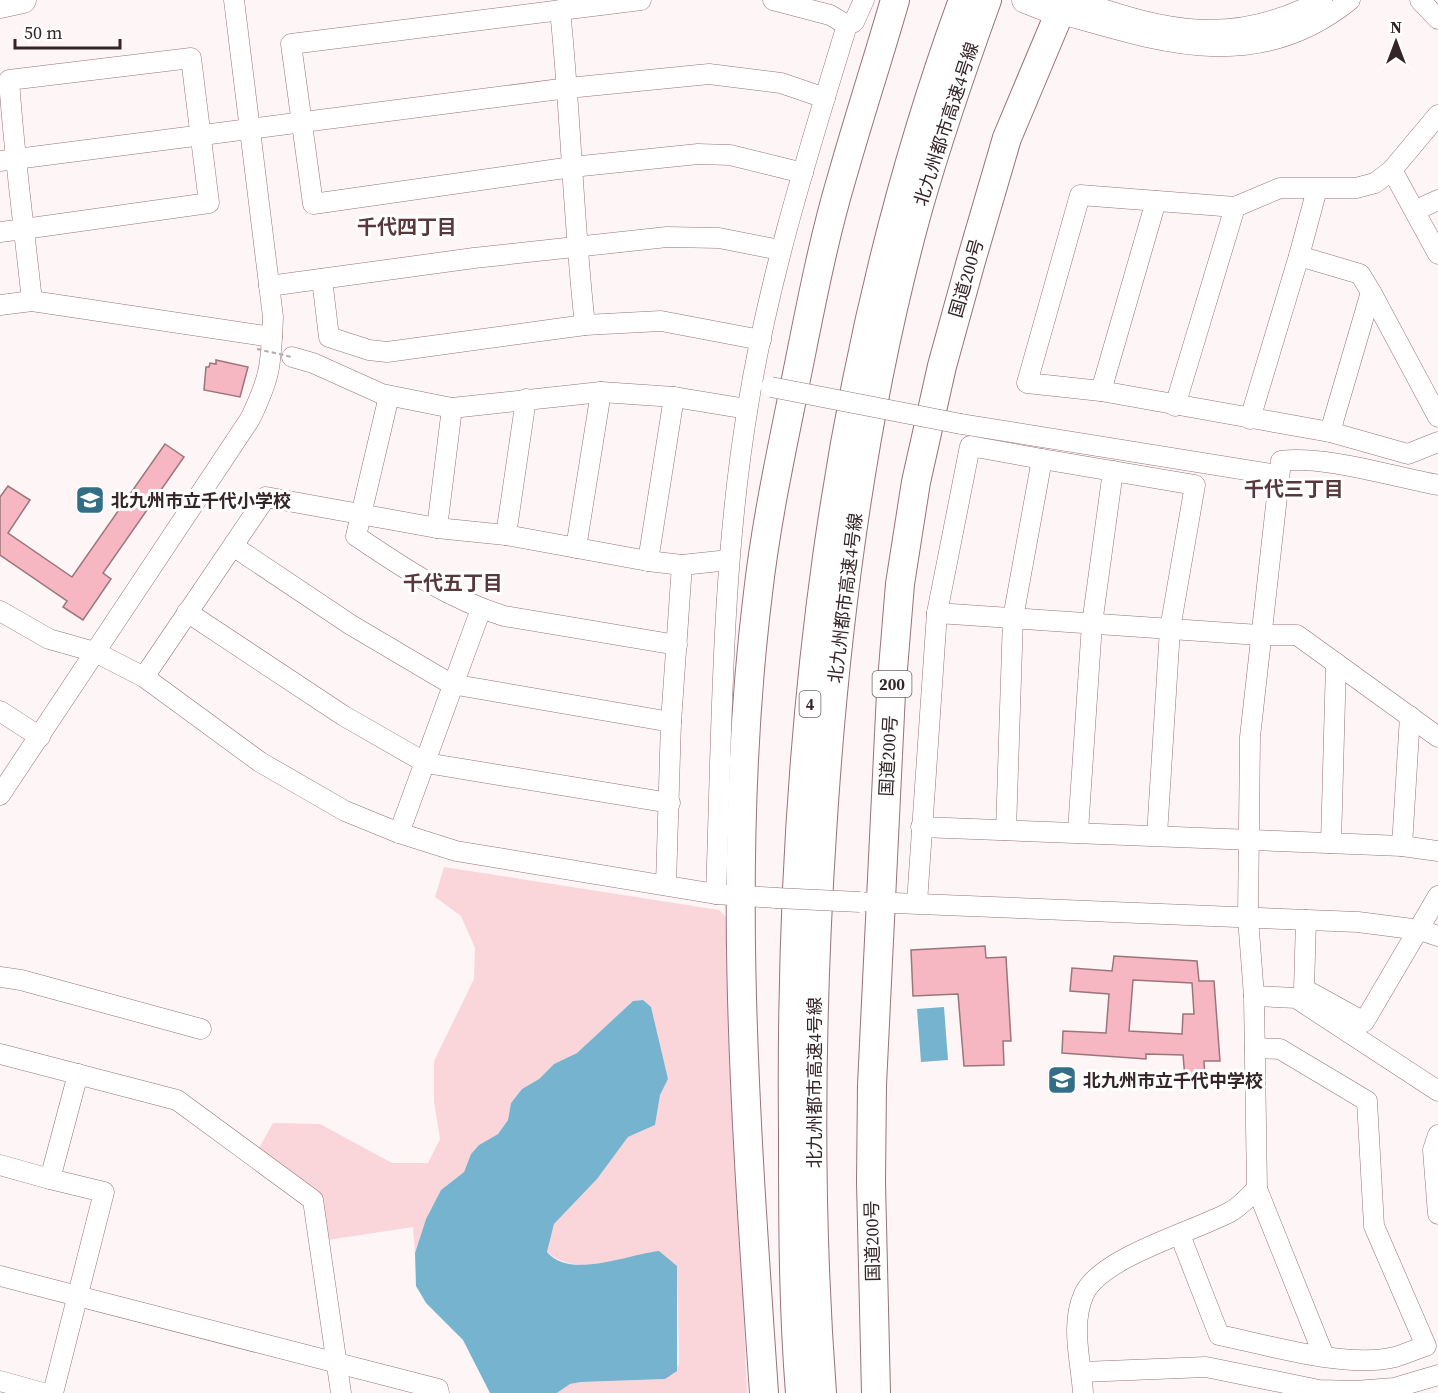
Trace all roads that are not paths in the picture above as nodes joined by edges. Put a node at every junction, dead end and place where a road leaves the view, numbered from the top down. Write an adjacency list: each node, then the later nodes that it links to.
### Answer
1 (23, 0): 14 (main road)
2 (234, 0): 23 (street)
3 (641, 0): 15 (street)
4 (773, 0): 17 (street)
5 (864, 0): 17 (street)
6 (894, 0): 105 (highway)
7 (963, 0): 18 (highway, 北九州都市高速4号線 / 4)
8 (987, 0): 18 (highway, 北九州都市高速4号線 / 4)
9 (1025, 0): 13 (main road)
10 (1322, 0): 13 (street)
11 (1350, 0): 13 (street)
12 (1420, 0): 16 (street)
13 (1067, 4): 107 (highway, 国道200号 / 200)
14 (0, 5)
15 (560, 10): 19 (street); 22 (street)
16 (1438, 19)
17 (847, 25): 20 (street)
18 (962, 34): 138 (highway, 北九州都市高速4号線 / 4); 139 (highway, 北九州都市高速4号線 / 4)
19 (568, 88): 20 (street); 22 (street); 26 (street)
20 (825, 98): 28 (street)
21 (1438, 115): 27 (street)
22 (303, 122): 23 (street); 26 (street)
23 (249, 128): 24 (street); 41 (street)
24 (200, 134): 25 (street); 25 (street); 34 (street)
25 (7, 160): 34 (street)
26 (572, 167): 28 (street); 36 (street)
27 (1392, 170): 29 (street); 33 (street)
28 (803, 172): 37 (street)
29 (1317, 189): 32 (street); 39 (street)
30 (1438, 200): 33 (street)
31 (1156, 201): 32 (street); 51 (street); 51 (street)
32 (1235, 207): 55 (street)
33 (1416, 210): 38 (street)
34 (24, 229): 35 (street); 43 (street)
35 (0, 232)
36 (576, 247): 37 (street); 40 (street); 45 (street)
37 (780, 250): 46 (street)
38 (1438, 254)
39 (1299, 256): 42 (street); 59 (street)
40 (322, 279): 41 (street); 45 (street)
41 (268, 286): 47 (street)
42 (1371, 292): 58 (street); 60 (street)
43 (32, 301): 44 (street); 47 (street)
44 (0, 305)
45 (585, 325): 46 (street)
46 (761, 340): 49 (street)
47 (265, 343): 83 (street)
48 (292, 357): 52 (street)
49 (761, 385): 57 (street); 64 (street, bridge)
50 (601, 392): 53 (street); 54 (street); 70 (street)
51 (1101, 392): 55 (street)
52 (389, 396): 56 (street); 66 (street)
53 (674, 397): 57 (street); 72 (street)
54 (526, 399): 56 (street); 68 (street)
55 (1175, 406): 59 (street)
56 (453, 408): 67 (street)
57 (747, 409): 71 (street)
58 (1438, 417)
59 (1250, 419): 60 (street)
60 (1330, 432): 61 (street)
61 (1438, 441)
62 (1042, 459): 63 (street); 77 (street); 78 (street)
63 (1113, 471): 79 (street); 80 (street)
64 (1278, 475): 65 (street); 81 (street)
65 (1438, 486)
66 (359, 513): 67 (street); 69 (street); 74 (street)
67 (437, 528): 68 (street)
68 (506, 535): 70 (street)
69 (232, 546): 76 (street); 86 (street)
70 (576, 548): 72 (street)
71 (729, 560): 73 (street); 105 (street)
72 (648, 561): 73 (street)
73 (682, 565): 82 (street)
74 (481, 609): 82 (street); 86 (street)
75 (0, 611): 83 (street)
76 (188, 612): 85 (street); 92 (street)
77 (937, 613): 78 (street); 95 (street)
78 (1013, 618): 79 (street); 96 (street)
79 (1092, 624): 80 (street); 97 (street)
80 (1170, 629): 81 (street); 99 (street)
81 (1259, 635): 84 (street); 100 (street)
82 (677, 645): 89 (street)
83 (94, 652): 85 (street); 90 (street)
84 (1336, 663): 88 (street); 101 (street)
85 (144, 677): 98 (street)
86 (451, 684): 89 (street); 92 (street)
87 (0, 711): 90 (street)
88 (1410, 716): 91 (street); 102 (street)
89 (671, 722): 94 (street)
90 (40, 737): 93 (street)
91 (1438, 737)
92 (426, 763): 94 (street); 98 (street)
93 (0, 795)
94 (670, 803): 104 (street)
95 (921, 827): 96 (street); 108 (street)
96 (1005, 830): 97 (street)
97 (1078, 831): 99 (street)
98 (399, 833): 104 (street)
99 (1157, 835): 100 (street)
100 (1248, 839): 101 (street); 109 (street)
101 (1331, 843): 102 (street)
102 (1402, 846): 103 (street)
103 (1438, 851)
104 (666, 884): 105 (street)
105 (728, 896): 107 (street, bridge); 137 (highway)
106 (1438, 896): 111 (street)
107 (870, 902): 108 (street); 140 (highway, 国道200号 / 200)
108 (917, 903): 109 (street)
109 (1248, 918): 110 (street); 113 (street)
110 (1306, 920): 111 (street); 111 (street)
111 (1429, 933)
112 (0, 977): 114 (street)
113 (1254, 996): 115 (street); 118 (street)
114 (201, 1029)
115 (1255, 1048): 123 (street); 128 (street)
116 (0, 1054): 117 (street)
117 (78, 1074): 121 (street); 129 (street)
118 (1438, 1091)
119 (1438, 1135): 122 (street)
120 (0, 1166): 121 (street)
121 (50, 1179): 127 (street)
122 (1436, 1188): 124 (street)
123 (1257, 1189): 125 (street); 128 (street)
124 (1438, 1214)
125 (1180, 1235): 128 (street); 130 (street)
126 (0, 1276): 127 (street)
127 (79, 1297): 129 (street); 134 (street)
128 (1324, 1356)
129 (338, 1364): 135 (street); 136 (street)
130 (1082, 1372): 131 (street); 141 (street)
131 (1438, 1375)
132 (0, 1381): 133 (street)
133 (43, 1393)
134 (53, 1393)
135 (341, 1393)
136 (439, 1393)
137 (764, 1393)
138 (800, 1393)
139 (822, 1393)
140 (876, 1393)
141 (1083, 1393)

